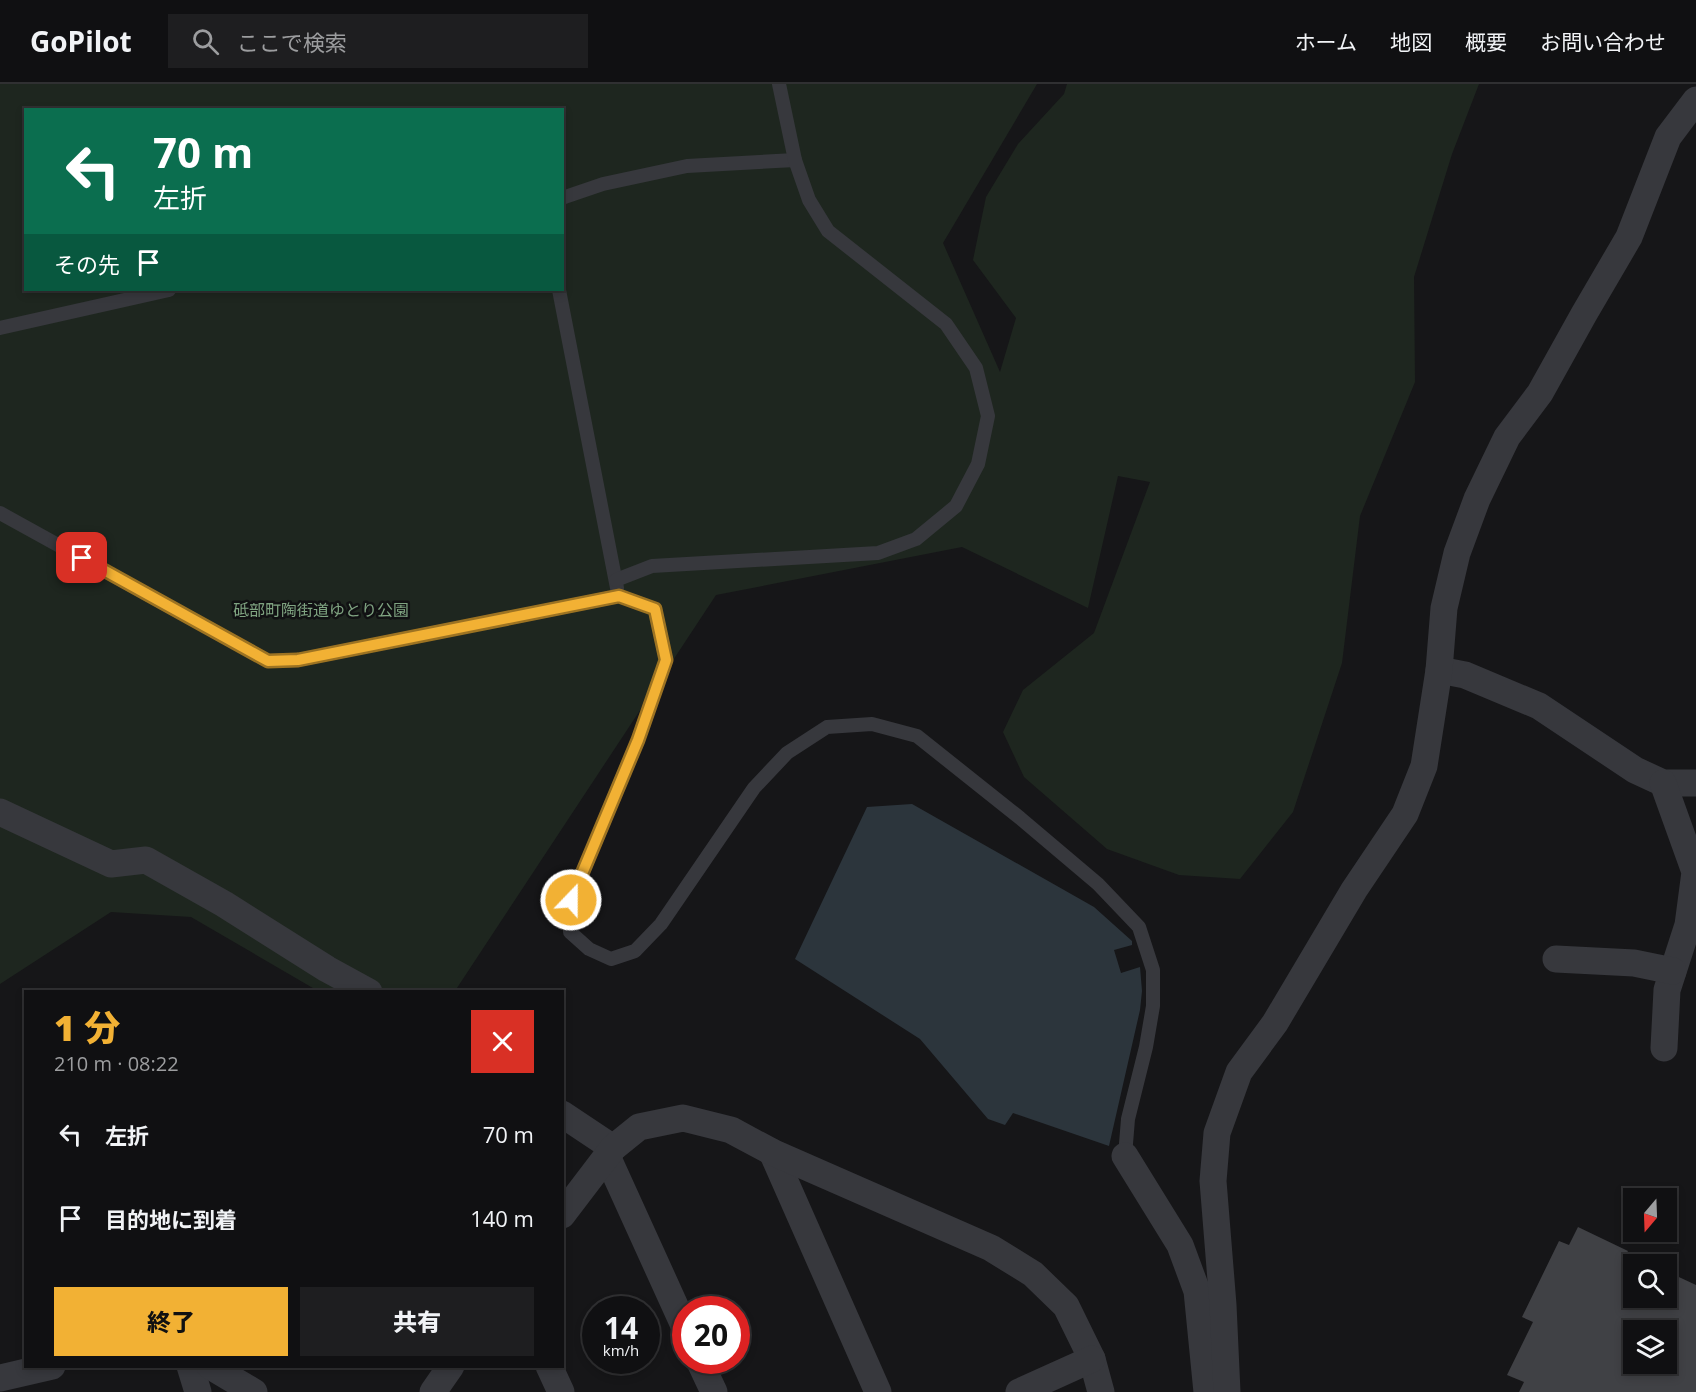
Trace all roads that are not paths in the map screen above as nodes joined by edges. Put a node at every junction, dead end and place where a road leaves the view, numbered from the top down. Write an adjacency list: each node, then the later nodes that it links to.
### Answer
1 (779, 84): 3 (lane)
2 (1696, 100): 11 (street)
3 (795, 160): 4 (lane); 9 (lane)
4 (564, 197)
5 (165, 291): 7 (lane)
6 (559, 291): 9 (lane)
7 (0, 328)
8 (0, 513): 10 (lane)
9 (616, 580): 10 (lane)
10 (619, 596): 22 (lane)
11 (1439, 670): 12 (street); 42 (street)
12 (1663, 783): 13 (street); 16 (street)
13 (1696, 783)
14 (0, 812): 17 (street)
15 (1556, 959): 16 (street)
16 (1673, 971): 18 (street)
17 (365, 990)
18 (1664, 1048)
19 (564, 1116): 20 (street)
20 (610, 1152): 21 (street); 23 (street); 24 (street)
21 (772, 1152): 25 (street); 38 (street)
22 (1125, 1156): 41 (street)
23 (564, 1212)
24 (672, 1297)
25 (1092, 1359): 39 (street); 40 (street)
26 (43, 1368): 32 (street)
27 (191, 1368): 33 (street)
28 (213, 1368): 34 (street)
29 (450, 1368): 35 (street)
30 (550, 1368): 36 (street)
31 (706, 1374): 37 (street)
32 (0, 1378)
33 (198, 1392)
34 (254, 1392)
35 (433, 1392)
36 (561, 1392)
37 (714, 1392)
38 (878, 1392)
39 (1019, 1392)
40 (1101, 1392)
41 (1206, 1392)
42 (1227, 1392)

